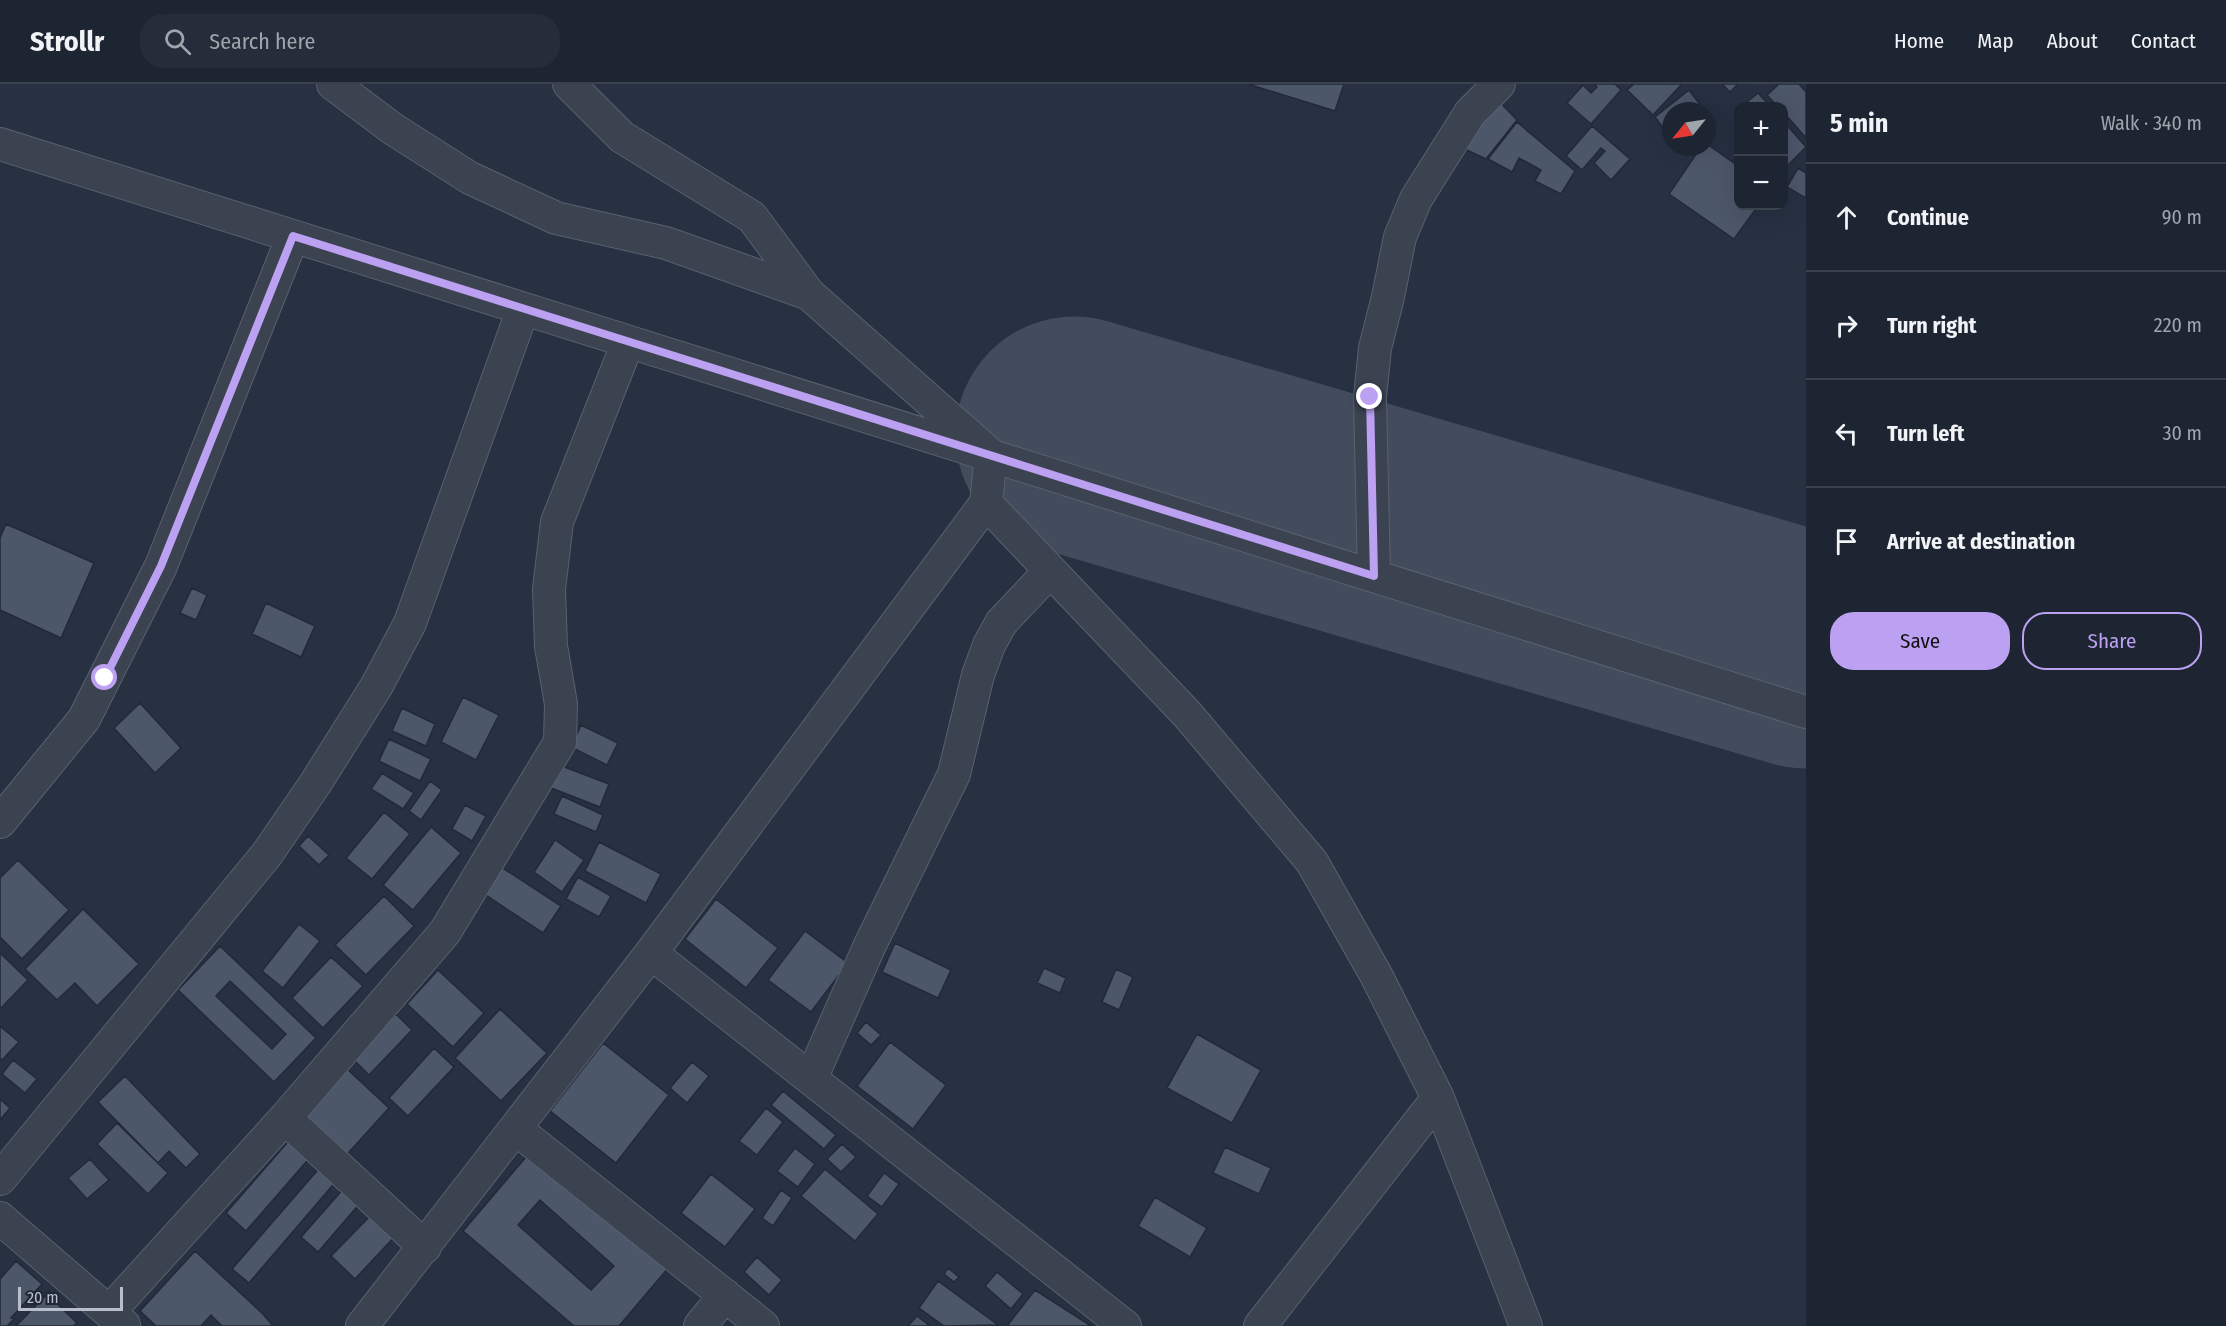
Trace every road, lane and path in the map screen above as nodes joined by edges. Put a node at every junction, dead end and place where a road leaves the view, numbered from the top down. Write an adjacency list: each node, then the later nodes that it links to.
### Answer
1 (333, 84): 6 (street)
2 (569, 84): 6 (street)
3 (1499, 84): 12 (street)
4 (0, 144): 5 (street)
5 (293, 236): 7 (street); 14 (street)
6 (809, 294): 9 (street)
7 (523, 309): 8 (street); 20 (street)
8 (628, 342): 9 (street); 18 (street)
9 (991, 455): 10 (street); 12 (street)
10 (986, 503): 11 (street); 15 (street)
11 (1050, 571): 16 (street); 17 (street)
12 (1374, 576): 13 (street)
13 (1806, 712)
14 (0, 822)
15 (651, 953): 16 (street); 19 (street)
16 (811, 1079): 28 (street)
17 (1438, 1098): 29 (street); 30 (street)
18 (285, 1118): 22 (street); 24 (street)
19 (516, 1129): 22 (street); 23 (street)
20 (0, 1179)
21 (0, 1218): 24 (street)
22 (425, 1247): 25 (street)
23 (725, 1295): 26 (street); 27 (street)
24 (117, 1319)
25 (363, 1326)
26 (700, 1326)
27 (762, 1326)
28 (1125, 1326)
29 (1260, 1326)
30 (1526, 1326)

